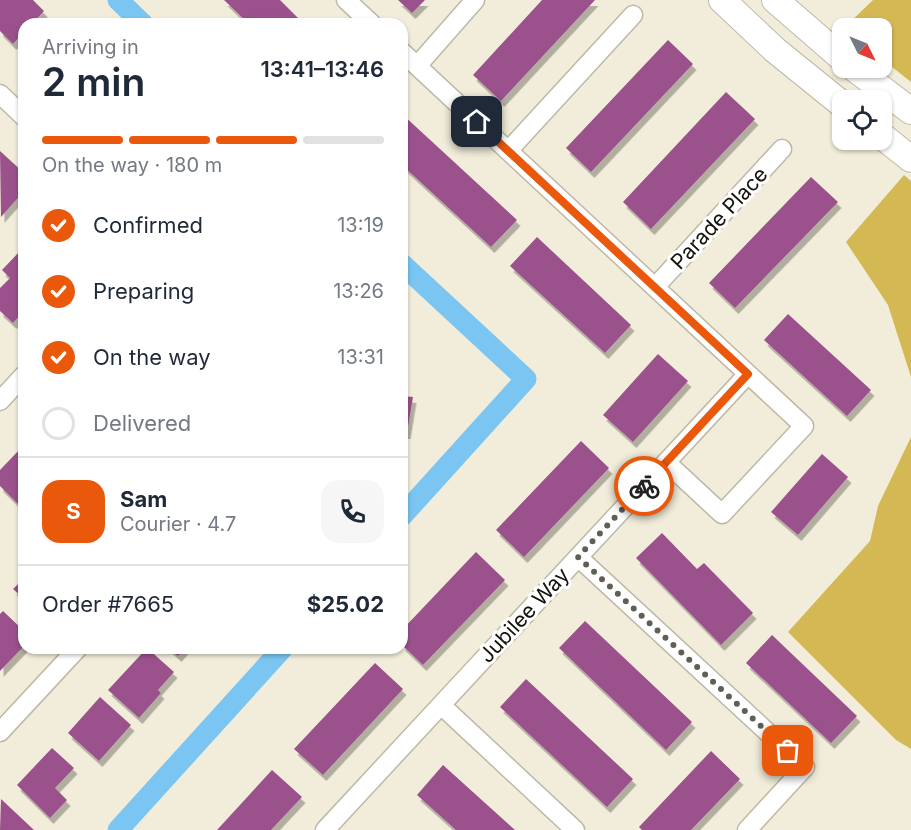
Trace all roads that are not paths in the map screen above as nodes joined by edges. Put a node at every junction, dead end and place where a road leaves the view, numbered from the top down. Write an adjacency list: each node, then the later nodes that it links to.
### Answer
1 (346, 0): 6 (street)
2 (476, 0): 9 (street)
3 (722, 0): 12 (street)
4 (775, 0): 7 (street)
5 (633, 15): 17 (street)
6 (366, 18)
7 (832, 49)
8 (408, 58): 9 (street)
9 (417, 66): 17 (street)
10 (867, 78): 14 (street)
11 (0, 94): 13 (street)
12 (832, 96)
13 (18, 111)
14 (911, 111)
15 (892, 144): 18 (street)
16 (782, 148): 19 (street, Parade Place)
17 (507, 151): 19 (street)
18 (911, 159)
19 (655, 287): 20 (street)
20 (748, 374): 23 (street, Jubilee Way); 23 (street)
21 (18, 382): 22 (street)
22 (0, 401)
23 (666, 462): 24 (street, Jubilee Way)
24 (578, 557): 26 (street, Jubilee Way); 30 (street)
25 (72, 654): 27 (street)
26 (441, 705): 28 (street, Jubilee Way); 29 (street)
27 (0, 732)
28 (325, 830)
29 (575, 830)
30 (747, 830)

